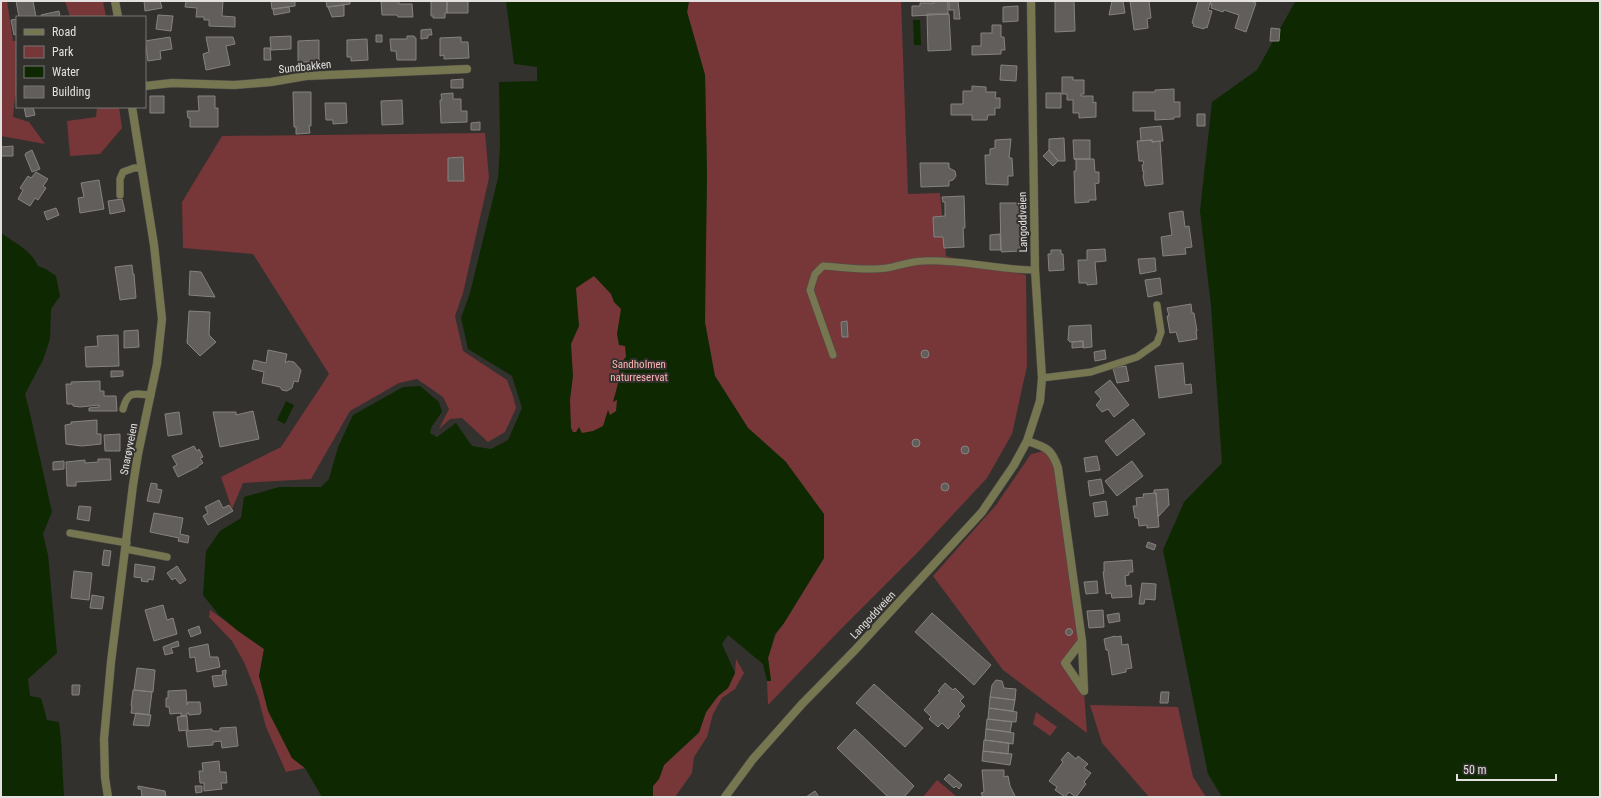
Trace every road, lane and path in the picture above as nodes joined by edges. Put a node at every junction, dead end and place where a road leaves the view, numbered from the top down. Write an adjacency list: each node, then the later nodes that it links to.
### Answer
1 (115, 1): 3 (street)
2 (1031, 1): 9 (street, Langoddveien)
3 (118, 16)
4 (467, 69): 5 (street, Sundbakken)
5 (146, 86)
6 (132, 108): 7 (street, Snarøyveien)
7 (142, 168): 8 (lane); 13 (street, Snarøyveien)
8 (120, 195)
9 (1035, 270): 11 (lane); 12 (street, Langoddveien)
10 (1157, 306): 12 (lane)
11 (833, 355)
12 (1042, 378): 15 (street, Langoddveien)
13 (151, 395): 14 (lane); 17 (street, Snarøyveien)
14 (123, 409)
15 (1027, 441): 19 (street); 21 (street, Langoddveien)
16 (70, 533): 17 (lane)
17 (126, 546): 18 (lane); 20 (street, Snarøyveien)
18 (167, 557)
19 (1082, 641): 19 (street)
20 (108, 797)
21 (725, 797)

